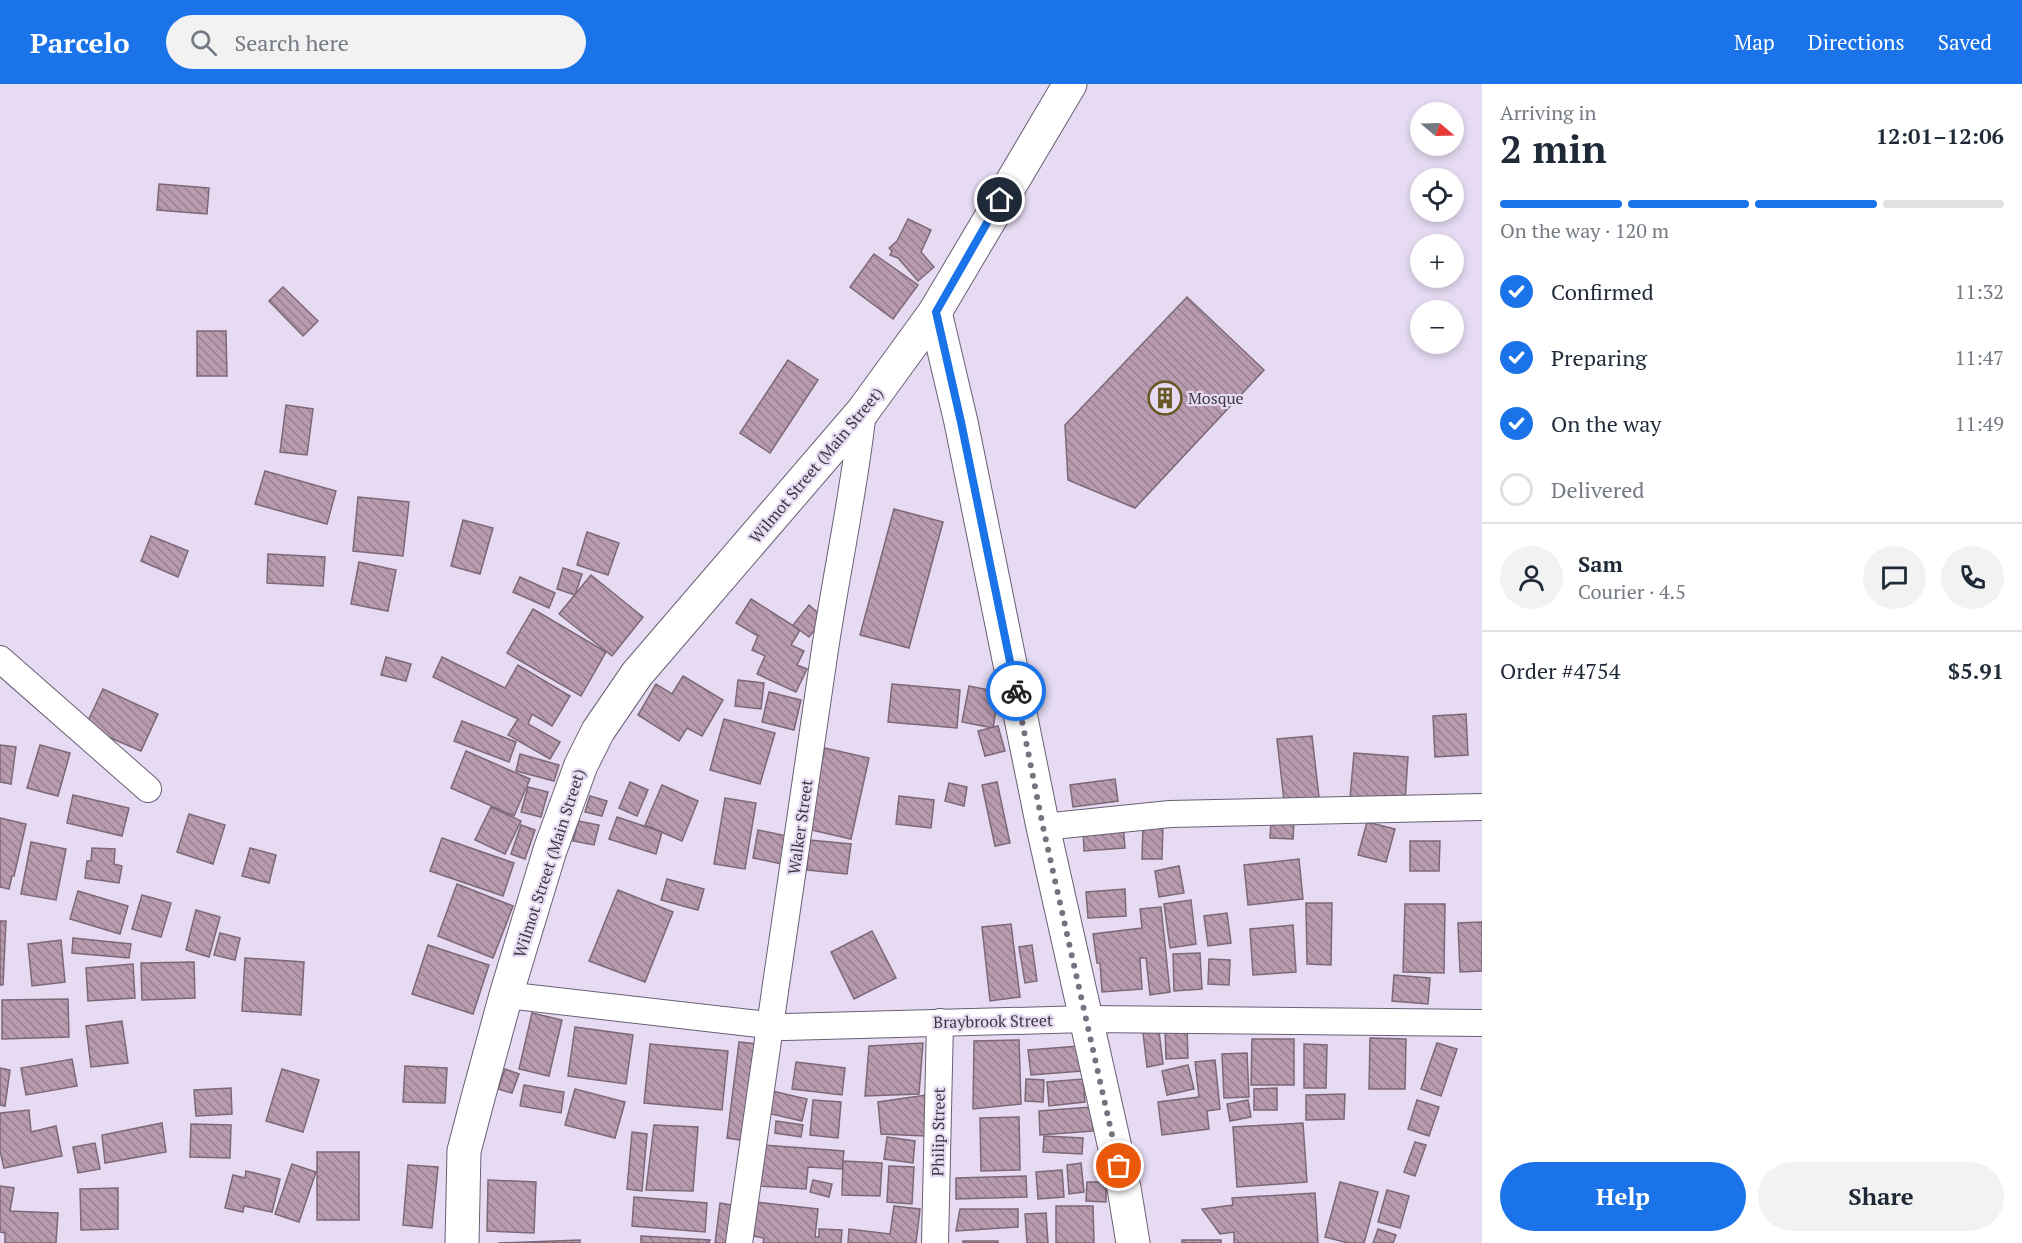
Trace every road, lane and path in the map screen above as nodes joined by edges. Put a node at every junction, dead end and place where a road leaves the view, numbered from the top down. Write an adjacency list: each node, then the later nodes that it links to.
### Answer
1 (1064, 87): 2 (main road, Wilmot Street (Main Street))
2 (936, 312): 3 (main road, Wilmot Street (Main Street)); 7 (main road)
3 (863, 411): 8 (main road, Wilmot Street (Main Street)); 12 (street, Walker Street)
4 (0, 659): 5 (street)
5 (148, 789)
6 (1482, 807): 7 (street)
7 (1043, 827): 9 (main road)
8 (506, 995): 12 (street, Braybrook Street); 13 (main road, Wilmot Street (Main Street))
9 (1087, 1019): 10 (street, Braybrook Street); 11 (street, Braybrook Street); 16 (main road)
10 (940, 1022): 12 (street, Braybrook Street); 15 (street, Philip Street)
11 (1482, 1023)
12 (769, 1025): 14 (street, Walker Street)
13 (462, 1243)
14 (739, 1243)
15 (935, 1243)
16 (1133, 1243)

